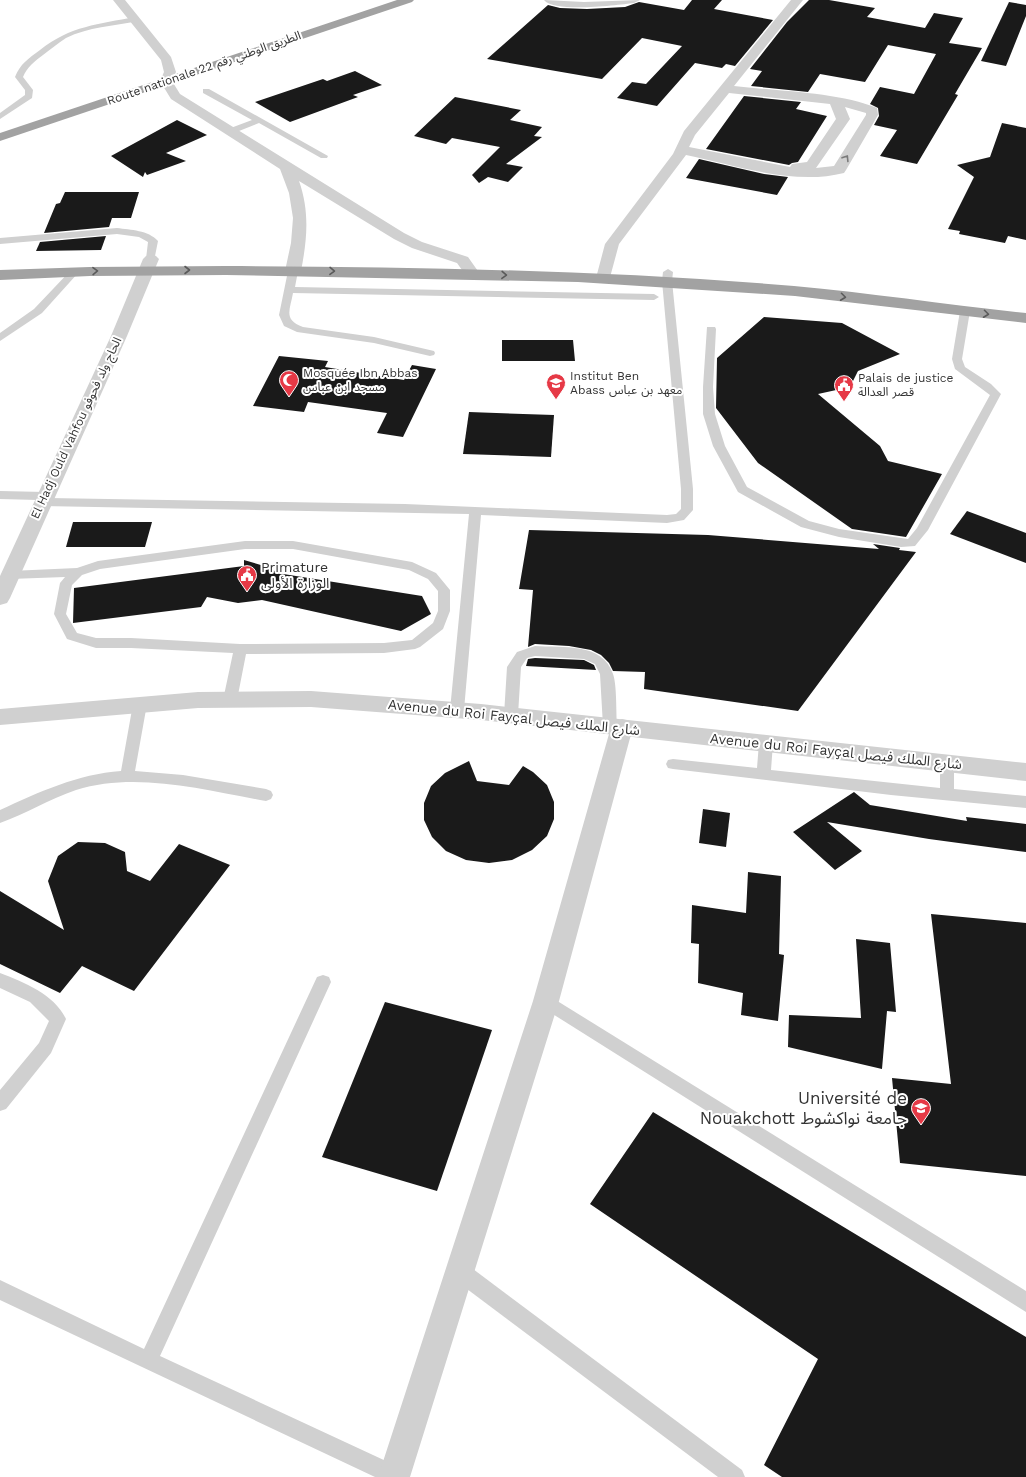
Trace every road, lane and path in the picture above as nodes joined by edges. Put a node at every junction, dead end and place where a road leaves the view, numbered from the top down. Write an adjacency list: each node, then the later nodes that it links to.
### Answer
1 (119, 0): 7 (street)
2 (390, 0): 8 (highway, Route nationale 22 الطريق الوطني رقم)
3 (408, 0): 8 (highway, Route nationale 22 الطريق الوطني رقم)
4 (553, 0): 5 (street)
5 (634, 0)
6 (797, 0): 9 (street)
7 (135, 20): 8 (street); 12 (lane)
8 (168, 76): 14 (highway, Route nationale 22 الطريق الوطني رقم); 15 (street); 16 (highway, Route nationale 22 الطريق الوطني رقم)
9 (726, 89): 11 (street); 17 (street)
10 (206, 91): 13 (lane)
11 (835, 101): 20 (street); 21 (street, one-way to 11)
12 (0, 117)
13 (260, 120): 15 (lane); 18 (lane)
14 (0, 131)
15 (231, 131): 19 (street)
16 (0, 137)
17 (684, 146): 20 (street); 21 (street); 28 (street)
18 (324, 156)
19 (286, 167): 23 (street); 26 (street)
20 (798, 167): 21 (street)
21 (814, 172)
22 (0, 241): 24 (lane)
23 (463, 260): 26 (highway); 28 (highway); 29 (street)
24 (149, 264): 25 (highway); 26 (highway); 27 (highway, one-way to 24); 41 (street, El Hadj Ould Vahfou الحاج ولد فحوفو)
25 (0, 265)
26 (294, 265): 29 (highway, one-way to 29); 32 (lane)
27 (74, 271): 30 (highway); 38 (lane)
28 (605, 273): 29 (highway, one-way to 28); 31 (highway)
29 (472, 274)
30 (0, 275)
31 (668, 276): 34 (highway); 35 (highway, one-way to 35); 42 (lane)
32 (289, 290): 33 (lane); 39 (lane)
33 (654, 297)
34 (1026, 307)
35 (965, 311): 36 (highway, one-way to 36); 37 (lane)
36 (1026, 318)
37 (711, 329)
38 (0, 338)
39 (430, 353)
40 (0, 494): 41 (lane)
41 (43, 499): 42 (lane); 44 (street, El Hadj Ould Vahfou الحاج ولد فحوفو)
42 (475, 511): 49 (lane)
43 (78, 572): 44 (lane); 46 (lane); 46 (lane)
44 (10, 575): 45 (street, El Hadj Ould Vahfou الحاج ولد فحوفو)
45 (0, 598)
46 (240, 649): 47 (lane)
47 (230, 700): 48 (street, Avenue du Roi Fayçal شارع الملك فيصل); 49 (street, Avenue du Roi Fayçal شارع الملك فيصل)
48 (140, 704): 51 (street, Avenue du Roi Fayçal شارع الملك فيصل); 58 (lane)
49 (457, 710): 50 (street, Avenue du Roi Fayçal شارع الملك فيصل)
50 (511, 715): 52 (street, Avenue du Roi Fayçal شارع الملك فيصل); 52 (lane)
51 (0, 717)
52 (616, 726): 53 (street, Avenue du Roi Fayçal شارع الملك فيصل); 65 (street)
53 (766, 743): 54 (street, Avenue du Roi Fayçal شارع الملك فيصل); 57 (lane)
54 (947, 763): 56 (street, Avenue du Roi Fayçal شارع الملك فيصل); 59 (lane)
55 (673, 764): 57 (lane)
56 (1026, 772)
57 (764, 775): 59 (lane)
58 (127, 778): 60 (lane); 62 (lane)
59 (947, 794): 61 (lane)
60 (266, 795)
61 (1026, 802)
62 (0, 817)
63 (0, 980): 66 (lane)
64 (323, 982): 70 (lane)
65 (546, 1002): 67 (street); 69 (lane)
66 (0, 1103)
67 (458, 1270): 71 (street); 72 (lane)
68 (0, 1290): 70 (lane)
69 (1026, 1302)
70 (148, 1361): 71 (lane)
71 (394, 1476)
72 (735, 1477)

